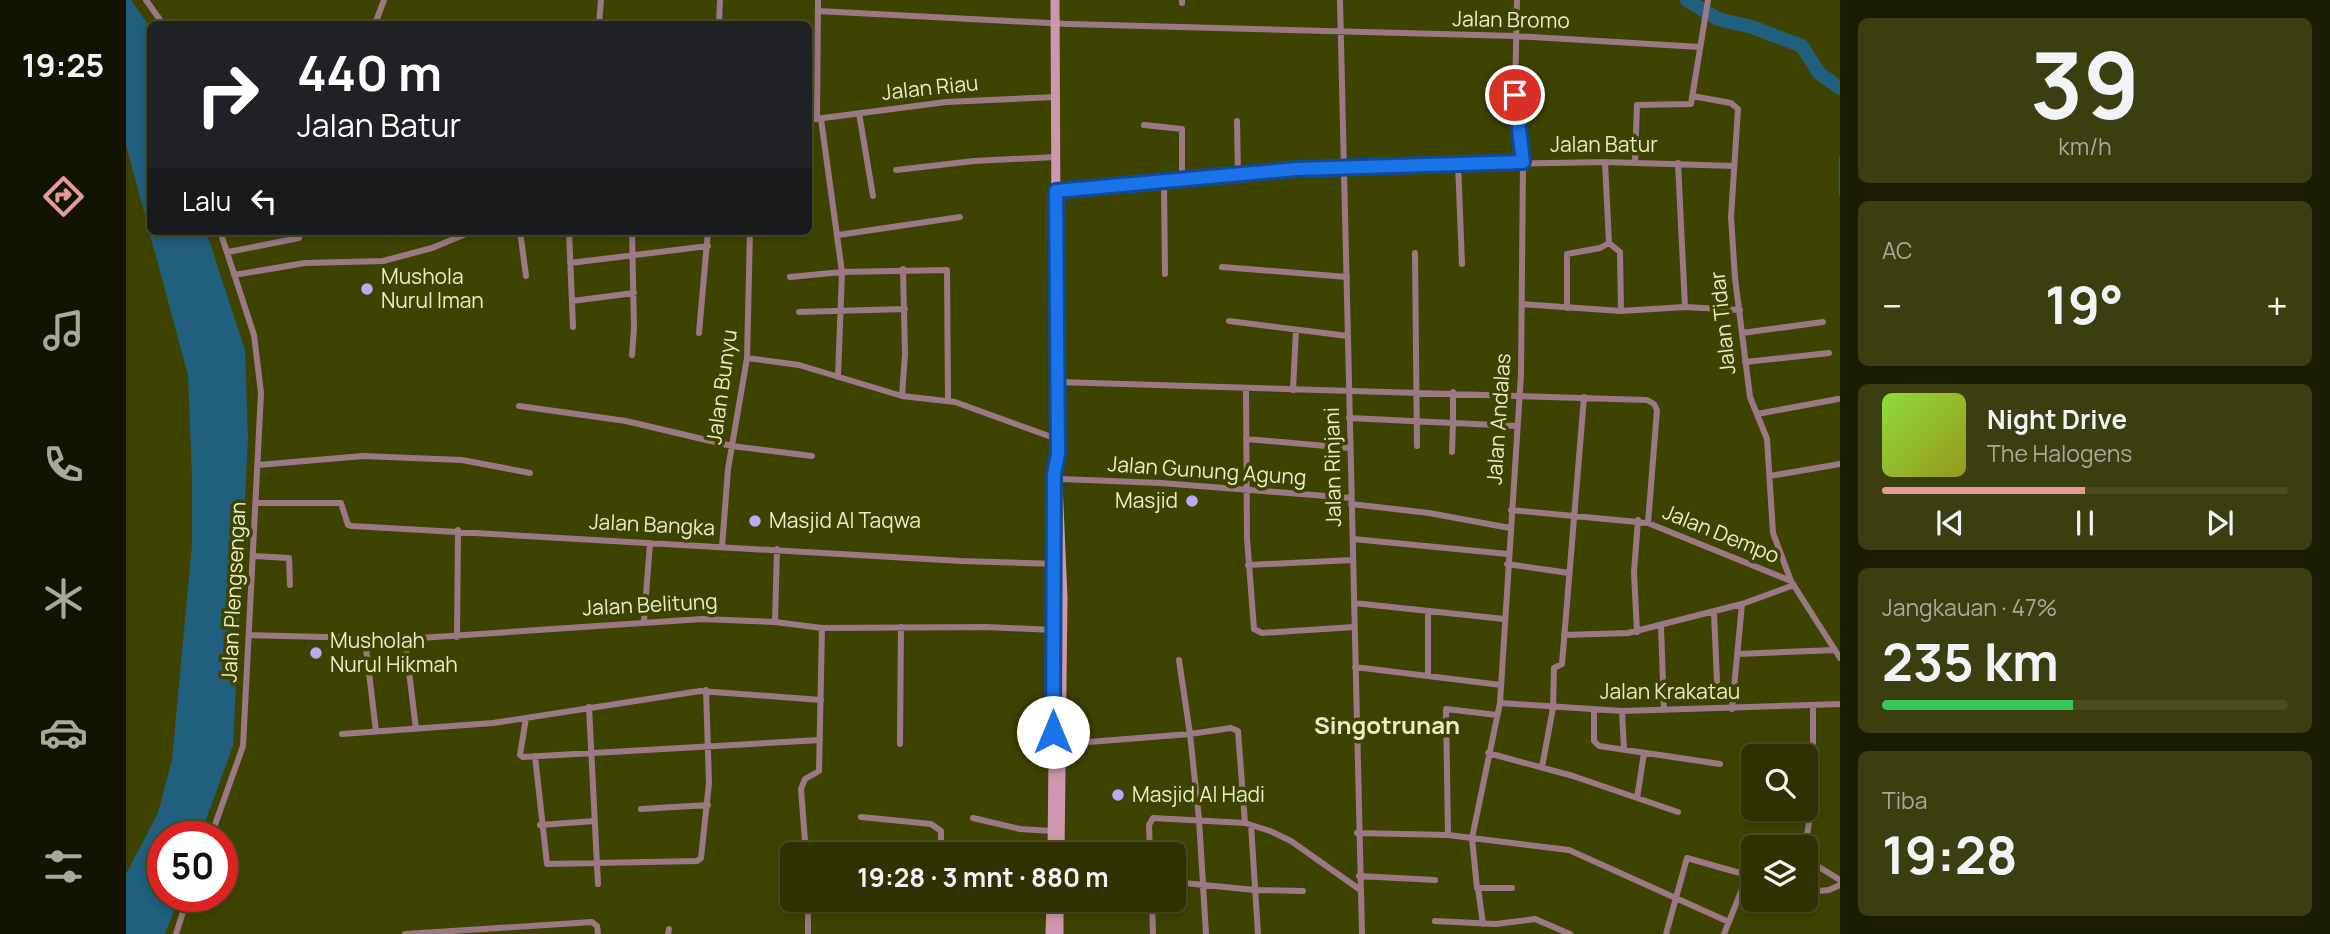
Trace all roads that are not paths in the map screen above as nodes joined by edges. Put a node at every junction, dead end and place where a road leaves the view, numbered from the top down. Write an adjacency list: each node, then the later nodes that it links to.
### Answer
1 (146, 0): 11 (street)
2 (384, 0): 12 (street)
3 (601, 0): 13 (street)
4 (720, 0): 14 (street)
5 (818, 0): 10 (street)
6 (1055, 0): 15 (main road)
7 (1340, 0): 16 (street, Jalan Rinjani)
8 (1517, 0): 17 (street, Jalan Andalas)
9 (1709, 0): 18 (street)
10 (818, 11): 15 (street, Jalan Bromo); 20 (street)
11 (161, 21)
12 (376, 21)
13 (598, 21)
14 (719, 21)
15 (1055, 23): 16 (street, Jalan Bromo); 22 (main road)
16 (1341, 34): 17 (street, Jalan Bromo); 34 (street, Jalan Rinjani)
17 (1515, 36): 18 (street, Jalan Bromo); 28 (street, Jalan Andalas)
18 (1700, 47): 21 (street)
19 (812, 81): 20 (street)
20 (817, 82): 24 (street)
21 (1692, 96): 30 (street); 33 (street, Jalan Tidar)
22 (1055, 97): 23 (street, Jalan Riau); 27 (main road)
23 (859, 113): 24 (street, Jalan Riau); 40 (street)
24 (816, 120): 49 (street)
25 (1237, 121): 36 (street)
26 (1144, 125): 37 (street)
27 (1056, 158): 35 (street); 39 (main road)
28 (1523, 162): 29 (street, Jalan Batur); 31 (street, Jalan Batur); 68 (street, Jalan Andalas)
29 (1605, 162): 30 (street, Jalan Batur); 51 (street)
30 (1635, 162): 32 (street, Jalan Batur)
31 (1458, 163): 34 (street, Jalan Batur); 57 (street)
32 (1678, 163): 33 (street, Jalan Batur); 69 (street)
33 (1734, 166): 73 (street, Jalan Tidar)
34 (1345, 167): 36 (street, Jalan Batur); 65 (street, Jalan Rinjani)
35 (896, 170)
36 (1238, 176): 37 (street, Jalan Batur)
37 (1182, 181): 38 (street, Jalan Batur)
38 (1164, 183): 39 (street, Jalan Batur); 61 (street)
39 (1056, 191): 88 (main road)
40 (873, 196)
41 (960, 217): 49 (street)
42 (222, 235): 53 (street)
43 (463, 235): 62 (street)
44 (521, 235): 63 (street)
45 (569, 235): 56 (street)
46 (632, 235): 55 (street)
47 (708, 235): 52 (street)
48 (750, 235): 85 (street, Jalan Bunyu)
49 (838, 235): 60 (street)
50 (299, 238): 53 (street)
51 (1609, 243): 70 (street); 74 (street)
52 (708, 246): 55 (street); 80 (street)
53 (228, 252): 62 (street)
54 (1415, 253): 91 (street)
55 (633, 256): 56 (street); 66 (street)
56 (570, 263): 67 (street)
57 (1462, 264)
58 (1222, 267): 65 (street)
59 (903, 269): 60 (street); 72 (street); 98 (street)
60 (842, 272): 64 (street); 71 (street)
61 (1165, 274)
62 (234, 275): 114 (street, Jalan Plengsengan)
63 (526, 276)
64 (789, 277)
65 (1347, 277): 82 (street, Jalan Rinjani)
66 (634, 293): 67 (street); 84 (street)
67 (572, 301): 78 (street)
68 (1522, 304): 70 (street); 94 (street, Jalan Andalas)
69 (1685, 307): 73 (street); 74 (street)
70 (1567, 308): 74 (street)
71 (841, 309): 72 (street); 75 (street); 87 (street)
72 (905, 309): 95 (street)
73 (1740, 310): 81 (street, Jalan Tidar)
74 (1622, 311)
75 (799, 312)
76 (1229, 321): 79 (street)
77 (1823, 322): 81 (street)
78 (573, 327)
79 (1296, 330): 82 (street); 90 (street)
80 (699, 332)
81 (1742, 333): 86 (street, Jalan Tidar)
82 (1348, 336): 92 (street, Jalan Rinjani)
83 (1829, 353): 86 (street)
84 (632, 355)
85 (747, 358): 87 (street); 107 (street, Jalan Bunyu)
86 (1745, 362): 100 (street, Jalan Tidar)
87 (838, 377): 95 (street)
88 (1057, 382): 89 (street); 105 (main road)
89 (1246, 388): 90 (street); 106 (street)
90 (1293, 390): 92 (street)
91 (1415, 391): 92 (street); 93 (street); 102 (street)
92 (1349, 392): 101 (street, Jalan Rinjani)
93 (1453, 393): 94 (street); 103 (street)
94 (1520, 394): 96 (street); 104 (street, Jalan Andalas)
95 (902, 396): 98 (street)
96 (1584, 397): 122 (street); 124 (street)
97 (1838, 399): 100 (street)
98 (948, 401): 105 (street)
99 (519, 406): 107 (street)
100 (1757, 414): 116 (street, Jalan Tidar)
101 (1349, 418): 102 (street); 109 (street, Jalan Rinjani)
102 (1417, 421): 103 (street); 108 (street)
103 (1453, 423): 104 (street); 110 (street)
104 (1517, 426): 121 (street, Jalan Andalas)
105 (1057, 439): 112 (main road)
106 (1246, 439): 109 (street); 118 (street)
107 (732, 446): 111 (street); 129 (street, Jalan Bunyu)
108 (1417, 446)
109 (1349, 448): 119 (street, Jalan Rinjani)
110 (1452, 452)
111 (812, 456)
112 (1057, 458): 117 (main road); 134 (main road)
113 (1840, 464): 116 (street)
114 (258, 465): 115 (street); 120 (street, Jalan Plengsengan)
115 (530, 473)
116 (1770, 476): 138 (street, Jalan Tidar)
117 (1060, 480): 118 (street, Jalan Gunung Agung); 134 (main road)
118 (1247, 491): 119 (street, Jalan Gunung Agung); 136 (street)
119 (1351, 501): 125 (street, Jalan Gunung Agung); 127 (street, Jalan Rinjani)
120 (257, 503): 126 (street, Jalan Bangka); 132 (street, Jalan Plengsengan)
121 (1511, 510): 122 (street, Jalan Dempo); 125 (street, Jalan Andalas)
122 (1574, 515): 123 (street, Jalan Dempo); 137 (street)
123 (1638, 520): 124 (street, Jalan Dempo); 152 (street)
124 (1648, 523): 138 (street, Jalan Dempo)
125 (1510, 528): 131 (street, Jalan Andalas)
126 (458, 530): 128 (street, Jalan Bangka); 155 (street)
127 (1353, 539): 131 (street); 133 (street, Jalan Rinjani)
128 (650, 543): 129 (street, Jalan Bangka); 145 (street)
129 (722, 547): 130 (street, Jalan Bangka)
130 (777, 549): 134 (street, Jalan Bangka); 146 (street)
131 (1508, 554): 135 (street, Jalan Andalas)
132 (253, 556): 139 (street); 153 (street, Jalan Plengsengan)
133 (1352, 559): 136 (street); 140 (street, Jalan Rinjani)
134 (1058, 564): 151 (main road); 185 (main road)
135 (1507, 564): 137 (street); 144 (street, Jalan Andalas)
136 (1248, 565): 148 (street)
137 (1569, 573): 154 (street)
138 (1792, 583): 141 (street); 158 (street, Jalan Tidar)
139 (290, 585)
140 (1354, 603): 142 (street); 148 (street, Jalan Rinjani)
141 (1742, 604): 143 (street); 159 (street)
142 (1428, 611): 144 (street); 163 (street)
143 (1714, 613): 149 (street); 164 (street)
144 (1504, 619): 165 (street, Jalan Andalas)
145 (644, 621): 146 (street, Jalan Belitung); 155 (street, Jalan Belitung)
146 (775, 622): 150 (street, Jalan Belitung)
147 (901, 627): 150 (street, Jalan Belitung); 151 (street, Jalan Belitung); 184 (street)
148 (1354, 627): 162 (street, Jalan Rinjani)
149 (1661, 627): 152 (street); 176 (street)
150 (822, 628): 167 (street)
151 (1054, 630): 205 (main road)
152 (1637, 632): 154 (street)
153 (249, 635): 157 (street, Jalan Belitung); 201 (street, Jalan Plengsengan)
154 (1563, 635): 172 (street)
155 (457, 637): 156 (street, Jalan Belitung)
156 (405, 639): 157 (street, Jalan Belitung); 179 (street)
157 (365, 640): 180 (street)
158 (1835, 650): 159 (street); 160 (street, Jalan Tidar)
159 (1738, 654): 173 (street)
160 (1840, 658)
161 (1179, 660): 182 (street)
162 (1355, 667): 163 (street); 206 (street, Jalan Rinjani)
163 (1429, 674): 165 (street)
164 (1717, 681)
165 (1501, 685): 168 (street, Jalan Andalas)
166 (706, 690): 167 (street); 171 (street); 186 (street)
167 (821, 700): 183 (street)
168 (1500, 703): 172 (street, Jalan Krakatau); 177 (street, Jalan Andalas)
169 (1840, 704): 170 (street, Jalan Krakatau)
170 (1813, 705): 173 (street, Jalan Krakatau); 208 (street)
171 (589, 707): 178 (street); 190 (street)
172 (1553, 708): 174 (street, Jalan Krakatau); 193 (street)
173 (1732, 709): 176 (street, Jalan Krakatau)
174 (1594, 710): 175 (street, Jalan Krakatau); 187 (street)
175 (1622, 710): 176 (street, Jalan Krakatau); 187 (street)
176 (1664, 710)
177 (1497, 715): 188 (street, Jalan Andalas); 207 (street)
178 (526, 718): 179 (street); 191 (street)
179 (416, 729): 180 (street)
180 (376, 731): 181 (street)
181 (342, 733)
182 (1189, 734): 185 (street); 200 (street); 203 (street)
183 (820, 740): 186 (street); 210 (street)
184 (900, 744)
185 (1063, 744): 213 (main road)
186 (709, 746): 190 (street); 195 (street)
187 (1624, 750): 189 (street)
188 (1488, 753): 193 (street); 209 (street, Jalan Andalas)
189 (1644, 753): 192 (street); 194 (street)
190 (592, 754): 191 (street); 202 (street)
191 (535, 756): 204 (street)
192 (1720, 764)
193 (1542, 767): 194 (street)
194 (1637, 798): 197 (street)
195 (708, 805): 196 (street); 215 (street)
196 (641, 809)
197 (1678, 812)
198 (861, 817): 211 (street)
199 (973, 818): 205 (street)
200 (1199, 819): 203 (street); 214 (street); 223 (street)
201 (217, 821)
202 (594, 821): 204 (street); 215 (street)
203 (1248, 824): 224 (street); 227 (street)
204 (540, 825): 215 (street)
205 (1052, 831): 212 (main road)
206 (1357, 833): 207 (street); 218 (street, Jalan Rinjani)
207 (1448, 835): 209 (street)
208 (1807, 835)
209 (1472, 838): 225 (street, Jalan Andalas); 231 (street)
210 (805, 842)
211 (941, 842)
212 (1054, 842)
213 (1057, 842)
214 (1150, 842)
215 (597, 862): 222 (street)
216 (1818, 867): 220 (street)
217 (1741, 873): 231 (street)
218 (1359, 876): 219 (street); 224 (street, Jalan Rinjani)
219 (1435, 880)
220 (1840, 882): 229 (street)
221 (1186, 883): 223 (street)
222 (598, 884)
223 (1203, 885): 227 (street); 247 (street)
224 (1359, 888): 249 (street, Jalan Rinjani)
225 (1478, 888): 226 (street); 239 (street, Jalan Andalas)
226 (1512, 888)
227 (1255, 890): 228 (street); 248 (street)
228 (1303, 891)
229 (1818, 891)
230 (1741, 897): 238 (street)
231 (1675, 900): 238 (street); 251 (street)
232 (183, 912): 240 (street)
233 (808, 912): 243 (street)
234 (1051, 912): 244 (main road)
235 (1059, 912): 245 (main road)
236 (1152, 912): 246 (street)
237 (1435, 921): 239 (street)
238 (1729, 922): 252 (street)
239 (1483, 924): 250 (street)
240 (176, 934)
241 (405, 934): 242 (street)
242 (598, 934)
243 (808, 934)
244 (1050, 934)
245 (1059, 934)
246 (1153, 934)
247 (1206, 934)
248 (1258, 934)
249 (1362, 934)
250 (1570, 934)
251 (1666, 934)
252 (1724, 934)

